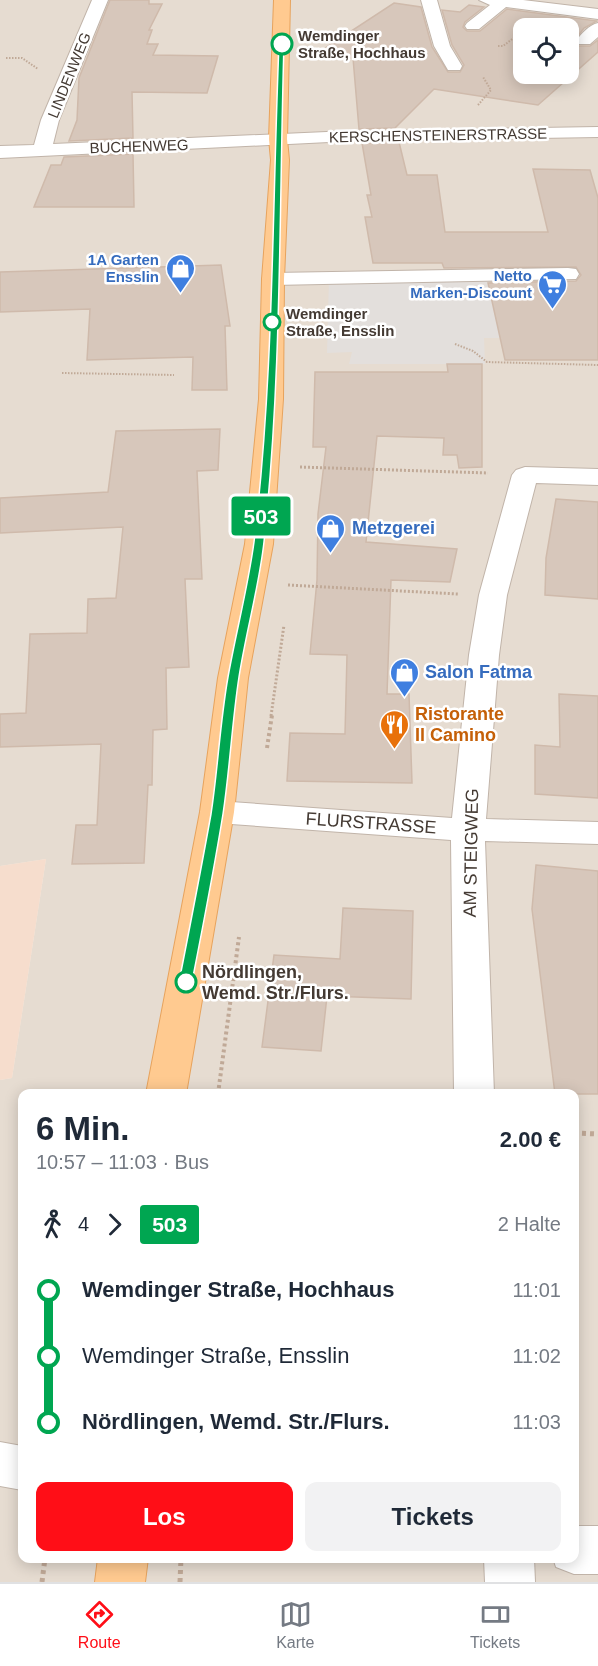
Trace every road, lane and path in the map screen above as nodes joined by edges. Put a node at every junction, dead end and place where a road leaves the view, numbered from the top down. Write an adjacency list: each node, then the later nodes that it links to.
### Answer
1 (100, 0): 17 (street, LINDENWEG)
2 (282, 0): 16 (main road)
3 (429, 0): 12 (street)
4 (495, 1): 5 (street); 8 (street)
5 (557, 9): 6 (street); 7 (street)
6 (598, 14)
7 (546, 18)
8 (473, 26)
9 (598, 28): 10 (street)
10 (584, 41)
11 (6, 58): 13 (path)
12 (454, 66): 15 (path)
13 (40, 72)
14 (598, 132): 15 (street, KERSCHENSTEINERSTRASSE)
15 (452, 135): 16 (street, KERSCHENSTEINERSTRASSE)
16 (278, 139): 17 (street, BUCHENWEG); 20 (main road)
17 (42, 150): 18 (street, BUCHENWEG)
18 (0, 152)
19 (568, 274): 20 (street)
20 (273, 279): 25 (main road)
21 (454, 344): 22 (path)
22 (598, 365)
23 (62, 374): 24 (path)
24 (174, 375)
25 (264, 467): 26 (path); 28 (main road)
26 (525, 475): 27 (street); 29 (street, AM STEIGWEG)
27 (598, 477)
28 (252, 583): 29 (path); 30 (main road)
29 (493, 596): 31 (street, AM STEIGWEG)
30 (217, 812): 31 (street, FLURSTRASSE); 33 (main road)
31 (468, 830): 32 (street, FLURSTRASSE); 34 (street, AM STEIGWEG)
32 (598, 833)
33 (167, 1089)
34 (474, 1089)
35 (579, 1133): 36 (path)
36 (598, 1134)
37 (0, 1464): 38 (street)
38 (18, 1467)
39 (579, 1550): 40 (street)
40 (598, 1550)
41 (44, 1563): 45 (path)
42 (122, 1563): 46 (main road)
43 (181, 1563): 47 (path)
44 (509, 1563): 48 (street)
45 (42, 1582)
46 (120, 1582)
47 (180, 1582)
48 (510, 1582)

